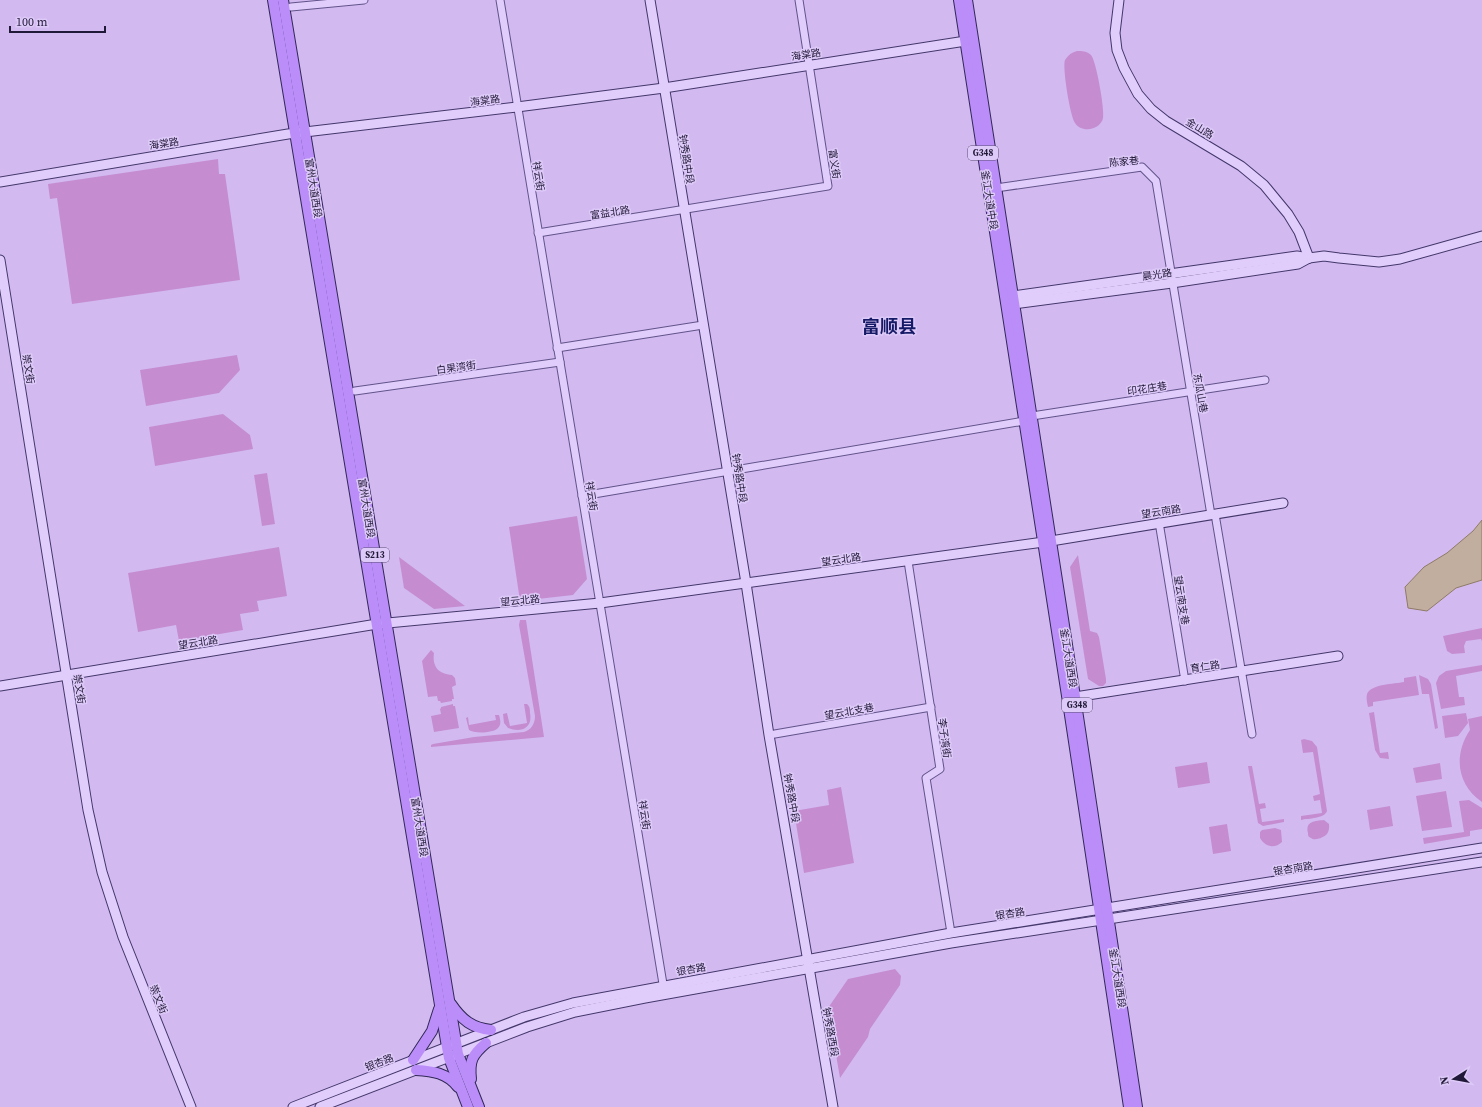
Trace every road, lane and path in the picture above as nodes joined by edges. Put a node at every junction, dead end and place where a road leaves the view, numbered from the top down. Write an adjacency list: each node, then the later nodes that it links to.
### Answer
1 (273, 0): 15 (main road, 富州大道西段 / S213)
2 (283, 0): 15 (main road, 富州大道西段 / S213)
3 (364, 0): 10 (street)
4 (500, 0): 14 (street, 祥云街)
5 (650, 0): 13 (street, 钟秀路中段)
6 (799, 0): 12 (street, 富义街)
7 (959, 0): 11 (main road, 釜江大道中段 / G348)
8 (967, 0): 11 (main road, 釜江大道中段 / G348)
9 (1119, 0): 21 (street, 金山路)
10 (292, 7)
11 (969, 40): 12 (street, 海棠路); 17 (main road, 釜江大道中段 / G348); 25 (main road, 釜江大道中段 / G348)
12 (809, 65): 13 (street, 海棠路); 18 (street, 富义街)
13 (664, 88): 14 (street, 海棠路); 18 (street, 钟秀路中段)
14 (517, 107): 15 (street, 海棠路); 19 (street, 祥云街)
15 (300, 132): 16 (street, 海棠路); 42 (main road, 富州大道西段 / S213)
16 (0, 182)
17 (996, 188): 23 (street, 陈家巷); 25 (main road, 釜江大道中段 / G348)
18 (684, 210): 19 (street, 富益北路); 26 (street, 钟秀路中段)
19 (538, 233): 27 (street, 祥云街)
20 (1482, 236): 21 (street, 晨光路)
21 (1309, 258): 23 (street, 晨光路); 24 (street, 晨光路)
22 (0, 260): 45 (street, 崇文街)
23 (1170, 274): 24 (street, 东瓜山巷); 25 (street, 晨光路)
24 (1172, 283): 25 (street, 晨光路); 31 (street, 东瓜山巷)
25 (1010, 301): 32 (main road, 釜江大道西段 / G348)
26 (703, 325): 27 (street); 33 (street, 钟秀路中段)
27 (557, 348): 28 (street, 祥云街)
28 (560, 362): 30 (street, 白果湾街); 34 (street, 祥云街)
29 (1265, 380): 31 (street, 印花庄巷)
30 (355, 391)
31 (1190, 392): 32 (street, 印花庄巷); 36 (street, 东瓜山巷)
32 (1028, 419): 33 (street, 印花庄巷); 38 (main road, 釜江大道西段 / G348)
33 (728, 472): 34 (street, 印花庄巷); 40 (street, 钟秀路中段)
34 (582, 496): 41 (street, 祥云街)
35 (1283, 503): 36 (street, 望云南路)
36 (1213, 515): 37 (street, 望云南路); 44 (street, 东瓜山巷)
37 (1159, 522): 38 (street, 望云南路); 46 (street, 望云南支巷)
38 (1047, 542): 39 (street, 望云北路); 48 (main road, 釜江大道西段 / G348); 54 (main road, 釜江大道西段 / G348)
39 (908, 560): 40 (street, 望云北路); 49 (street, 李子湾街)
40 (746, 583): 41 (street, 望云北路); 51 (street, 钟秀路中段)
41 (600, 603): 42 (street, 望云北路); 57 (street, 祥云街)
42 (381, 624): 45 (street, 望云北路); 58 (main road, 富州大道西段 / S213)
43 (1338, 656): 44 (street, 育仁路)
44 (1241, 671): 46 (street, 育仁路); 50 (street, 东瓜山巷)
45 (67, 675): 47 (street, 望云北路); 66 (street, 崇文街)
46 (1184, 680): 48 (street, 育仁路)
47 (0, 686)
48 (1075, 697): 54 (main road, 釜江大道西段 / G348)
49 (931, 707): 51 (street, 望云北支巷); 55 (street, 李子湾街)
50 (1252, 734)
51 (770, 735): 56 (street, 钟秀路中段)
52 (1482, 848): 54 (street, 银杏南路)
53 (1482, 862): 54 (street)
54 (1104, 915): 55 (street, 银杏路); 56 (street, 银杏路); 72 (main road, 釜江大道西段 / G348); 73 (main road, 釜江大道西段 / G348)
55 (950, 933): 56 (street, 银杏路)
56 (809, 964): 57 (street, 银杏路); 71 (street, 钟秀路西段)
57 (664, 990): 59 (street, 银杏路); 60 (street, 银杏路)
58 (444, 1004): 59 (main road); 61 (main road, 富州大道西段 / S213); 63 (main road)
59 (491, 1030): 61 (street, 银杏路)
60 (486, 1043): 62 (street, 银杏路); 64 (main road)
61 (452, 1045): 62 (main road, 富州大道西段 / S213); 63 (street, 银杏路)
62 (453, 1056): 63 (street, 银杏路); 64 (main road, 富州大道西段 / S213)
63 (414, 1065): 64 (main road); 65 (street, 银杏路); 67 (street, 银杏路)
64 (467, 1090): 69 (main road, 富州大道西段 / S213); 70 (main road, 富州大道西段 / S213)
65 (340, 1104): 68 (street, 银杏路)
66 (190, 1107)
67 (293, 1107)
68 (320, 1107)
69 (468, 1107)
70 (479, 1107)
71 (833, 1107)
72 (1129, 1107)
73 (1137, 1107)

